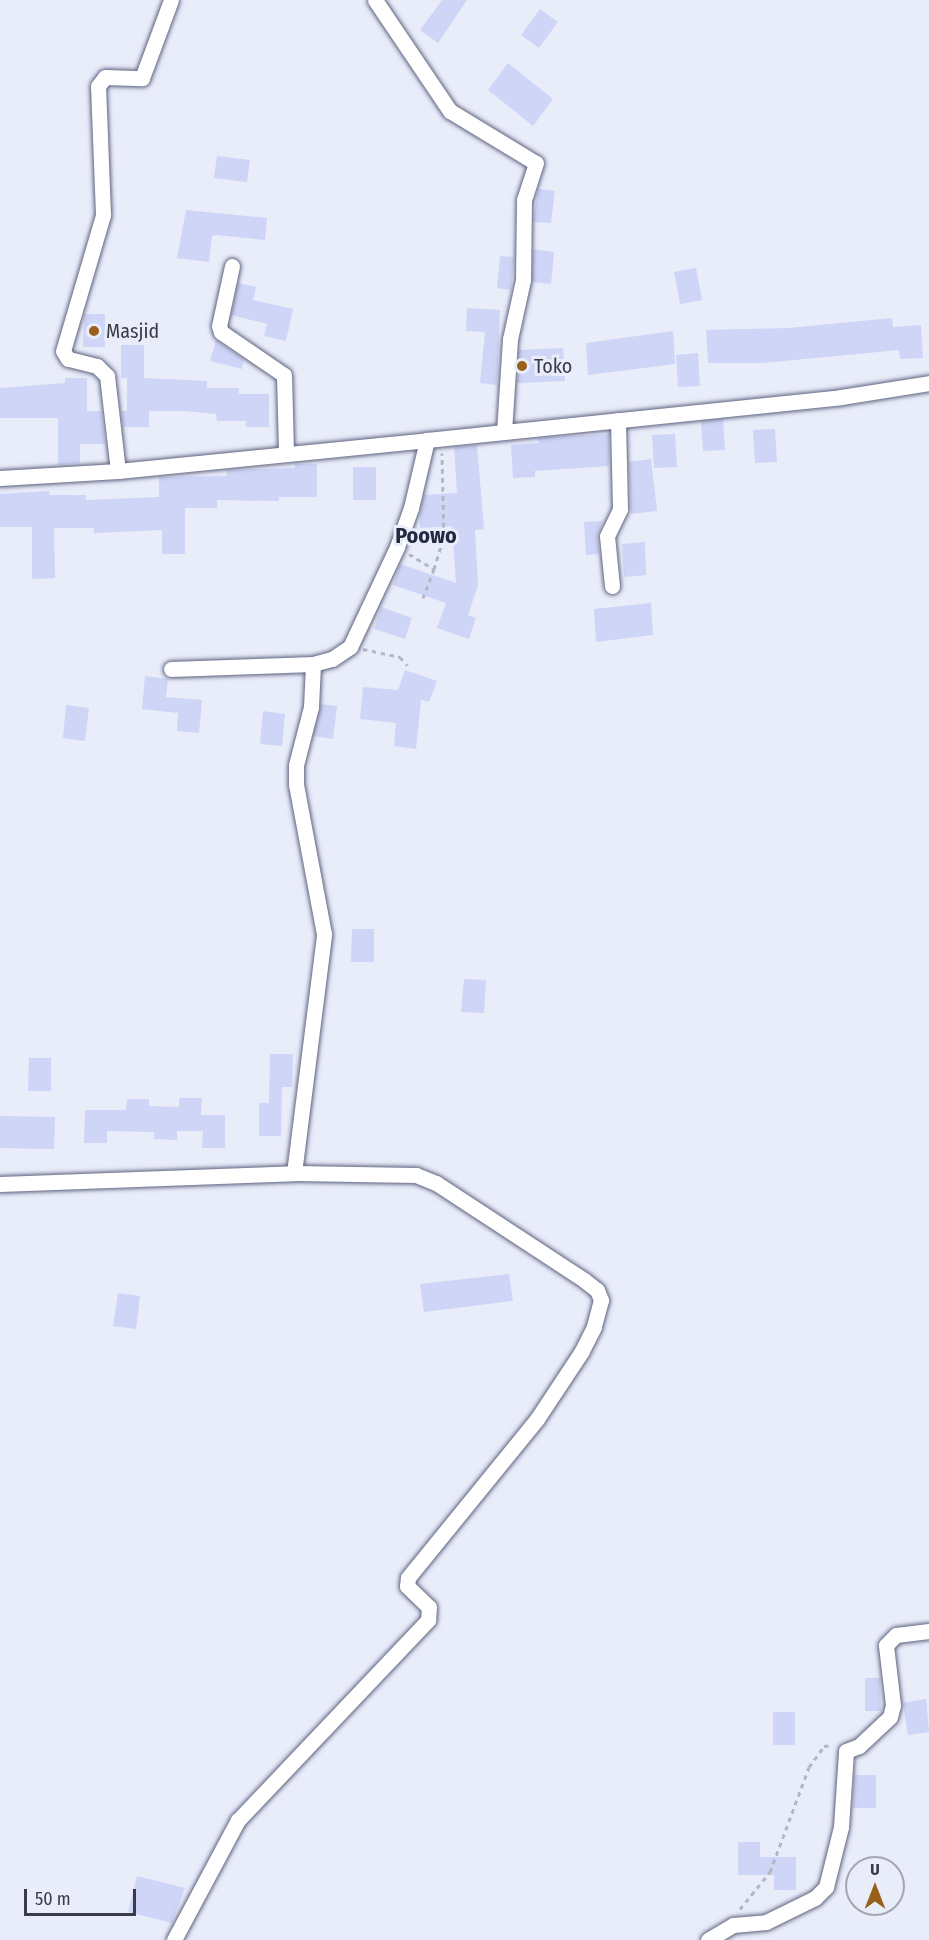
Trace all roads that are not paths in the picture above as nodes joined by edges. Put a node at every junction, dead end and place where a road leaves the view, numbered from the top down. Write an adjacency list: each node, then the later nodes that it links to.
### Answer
1 (171, 0): 9 (street)
2 (375, 0): 6 (street)
3 (232, 266): 8 (street)
4 (929, 382): 5 (street)
5 (618, 420): 6 (street); 11 (street)
6 (504, 431): 7 (street)
7 (434, 440): 8 (street); 12 (street)
8 (286, 454): 9 (street)
9 (118, 471): 10 (street)
10 (0, 478)
11 (612, 586)
12 (313, 664): 13 (street); 14 (street)
13 (171, 669)
14 (294, 1173): 15 (street); 17 (street)
15 (0, 1184)
16 (929, 1631): 18 (street)
17 (174, 1940)
18 (708, 1940)

